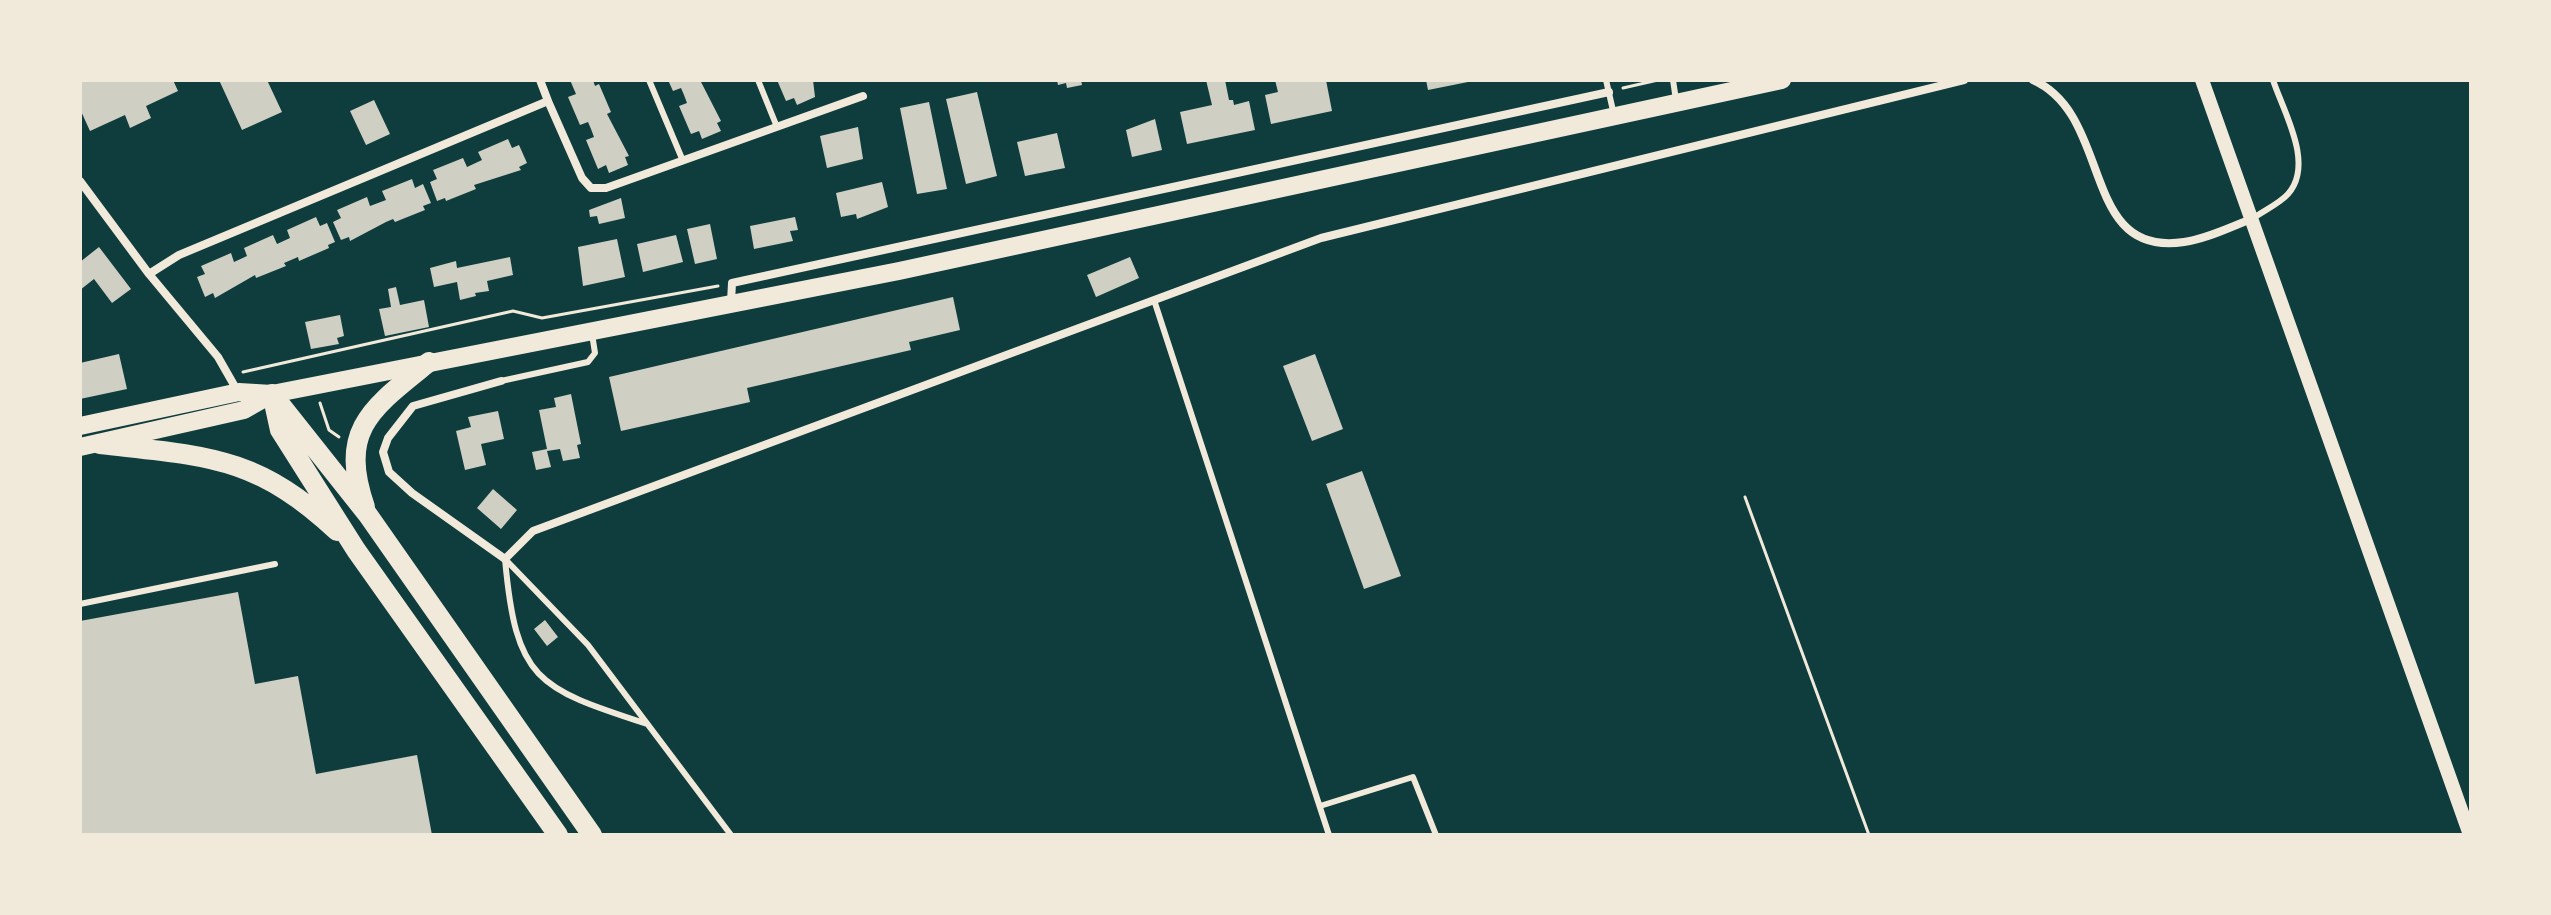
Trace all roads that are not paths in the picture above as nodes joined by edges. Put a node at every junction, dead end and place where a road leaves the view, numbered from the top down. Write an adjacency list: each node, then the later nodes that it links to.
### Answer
1 (540, 80): 13 (street)
2 (649, 80): 17 (lane)
3 (758, 80): 16 (lane)
4 (1606, 80): 11 (lane)
5 (1673, 80): 14 (lane)
6 (1782, 80): 14 (main road)
7 (1964, 80): 23 (street)
8 (2033, 80): 19 (street)
9 (2202, 80): 19 (street)
10 (2273, 80): 19 (lane)
11 (1609, 92): 15 (lane); 20 (street)
12 (863, 96): 16 (street)
13 (548, 101): 17 (street); 22 (street)
14 (1676, 102): 15 (main road)
15 (1614, 115): 21 (main road)
16 (777, 127): 17 (street)
17 (683, 161)
18 (80, 181): 22 (street)
19 (2249, 220): 44 (street)
20 (895, 249): 21 (street); 24 (street)
21 (899, 271): 24 (main road)
22 (149, 274): 28 (street)
23 (1154, 300): 34 (street); 38 (lane)
24 (731, 303): 25 (main road)
25 (592, 330): 26 (main road); 27 (lane)
26 (429, 362): 29 (main road); 32 (highway)
27 (501, 381): 34 (street)
28 (234, 384): 29 (main road); 30 (main road)
29 (272, 394): 31 (main road); 32 (highway); 33 (highway)
30 (80, 426)
31 (90, 446): 33 (highway)
32 (368, 515): 40 (highway)
33 (356, 550): 39 (highway)
34 (505, 559): 37 (lane); 37 (lane)
35 (275, 564): 36 (lane)
36 (80, 604)
37 (647, 724): 41 (lane)
38 (1320, 806): 42 (lane); 43 (lane)
39 (558, 835)
40 (592, 835)
41 (731, 835)
42 (1329, 835)
43 (1436, 835)
44 (2470, 835)

